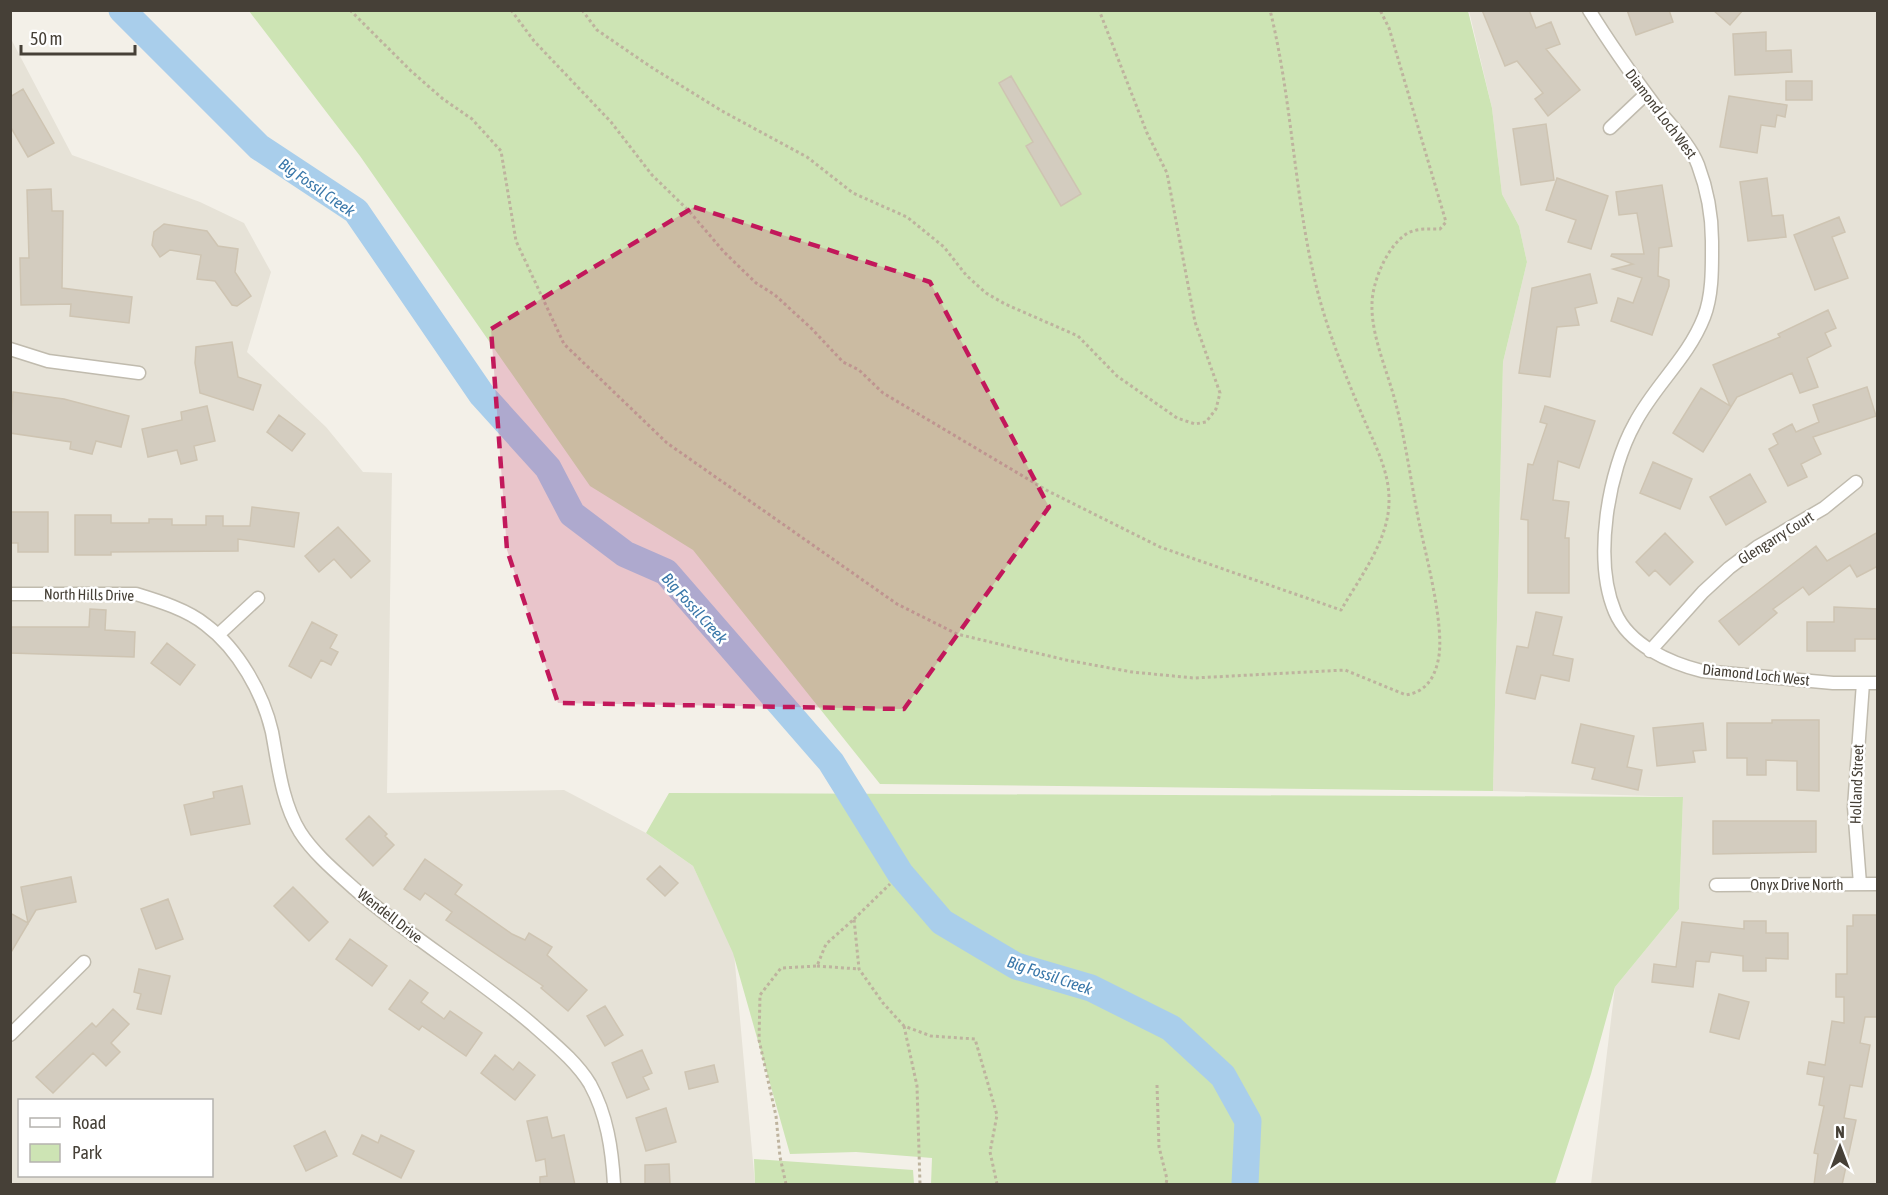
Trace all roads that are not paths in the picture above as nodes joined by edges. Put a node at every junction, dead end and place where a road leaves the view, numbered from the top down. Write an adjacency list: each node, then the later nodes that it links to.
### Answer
1 (1588, 10): 2 (street, Diamond Loch West)
2 (1646, 93): 3 (street); 11 (street, Diamond Loch West)
3 (1610, 128)
4 (10, 349): 5 (street)
5 (139, 373)
6 (1856, 482): 11 (street, Glengarry Court)
7 (10, 594): 9 (street, North Hills Drive)
8 (258, 598): 10 (street)
9 (197, 620): 10 (street, Wendell Drive)
10 (218, 635): 19 (street, Wendell Drive)
11 (1650, 651): 12 (street, Diamond Loch West)
12 (1863, 683): 13 (street, Diamond Loch West); 14 (street, Holland Street)
13 (1878, 683)
14 (1860, 884): 15 (street, Onyx Drive North); 16 (street, Onyx Drive North)
15 (1878, 884)
16 (1716, 885)
17 (84, 962): 18 (street)
18 (10, 1035)
19 (614, 1185)

